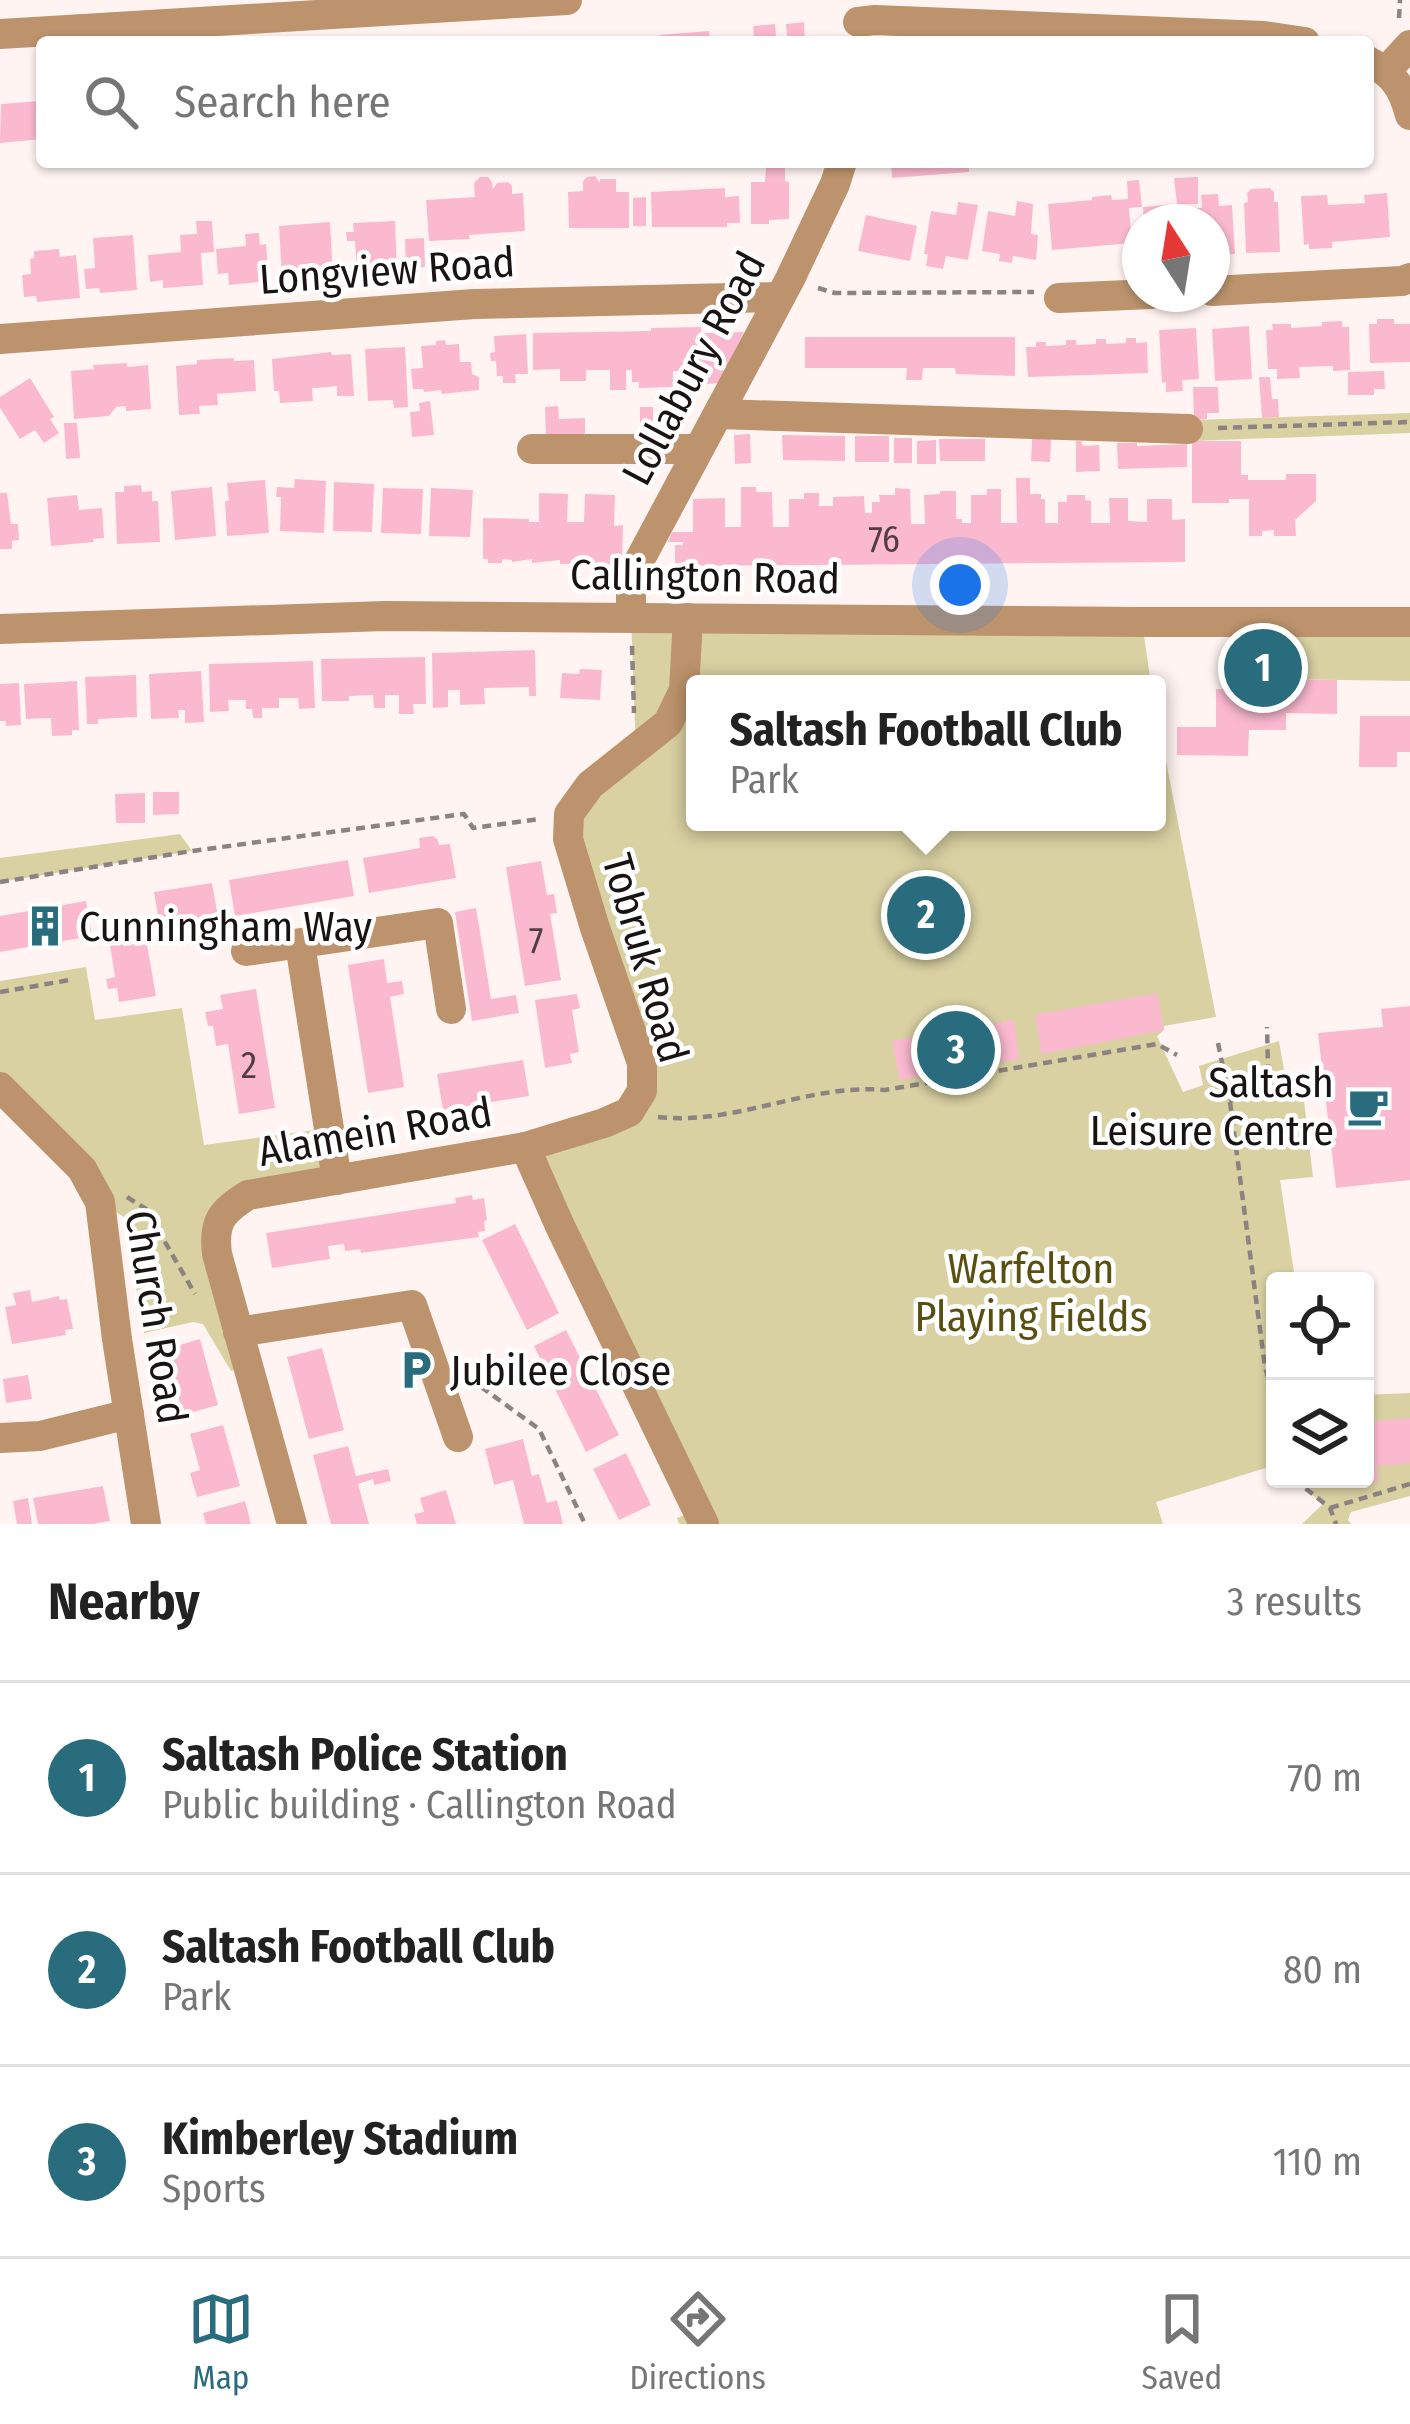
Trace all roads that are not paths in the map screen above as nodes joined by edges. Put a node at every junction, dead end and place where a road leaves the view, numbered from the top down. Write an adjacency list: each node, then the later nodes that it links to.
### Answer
1 (567, 0): 2 (street)
2 (307, 8): 5 (street)
3 (1029, 14): 4 (street); 6 (street)
4 (853, 21)
5 (0, 34)
6 (1264, 36)
7 (1410, 45): 8 (street)
8 (1377, 65): 9 (street)
9 (1410, 115)
10 (840, 168): 12 (street, Lollabury Road)
11 (1410, 278): 13 (street)
12 (785, 288): 16 (street, Longview Road); 17 (street, Lollabury Road)
13 (1230, 290)
14 (1122, 295): 15 (street)
15 (1059, 297)
16 (0, 339)
17 (719, 414): 18 (street); 20 (street, Lollabury Road)
18 (1188, 429)
19 (532, 449): 20 (street)
20 (698, 449): 21 (street, Lollabury Road)
21 (631, 616): 22 (street, Callington Road); 24 (street, Callington Road)
22 (688, 618): 23 (street, Callington Road); 29 (street, Tobruk Road)
23 (1410, 622)
24 (0, 629)
25 (300, 944): 26 (street); 27 (street); 30 (street)
26 (246, 951)
27 (451, 1009)
28 (0, 1087): 32 (street, Church Road)
29 (525, 1147): 30 (street, Alamein Road); 37 (street, Alamein Road)
30 (337, 1180): 31 (street, Alamein Road)
31 (238, 1332): 33 (street); 36 (street, Alamein Road)
32 (129, 1414): 34 (street); 35 (street, Church Road)
33 (458, 1437)
34 (0, 1438)
35 (146, 1524)
36 (292, 1524)
37 (704, 1524)

